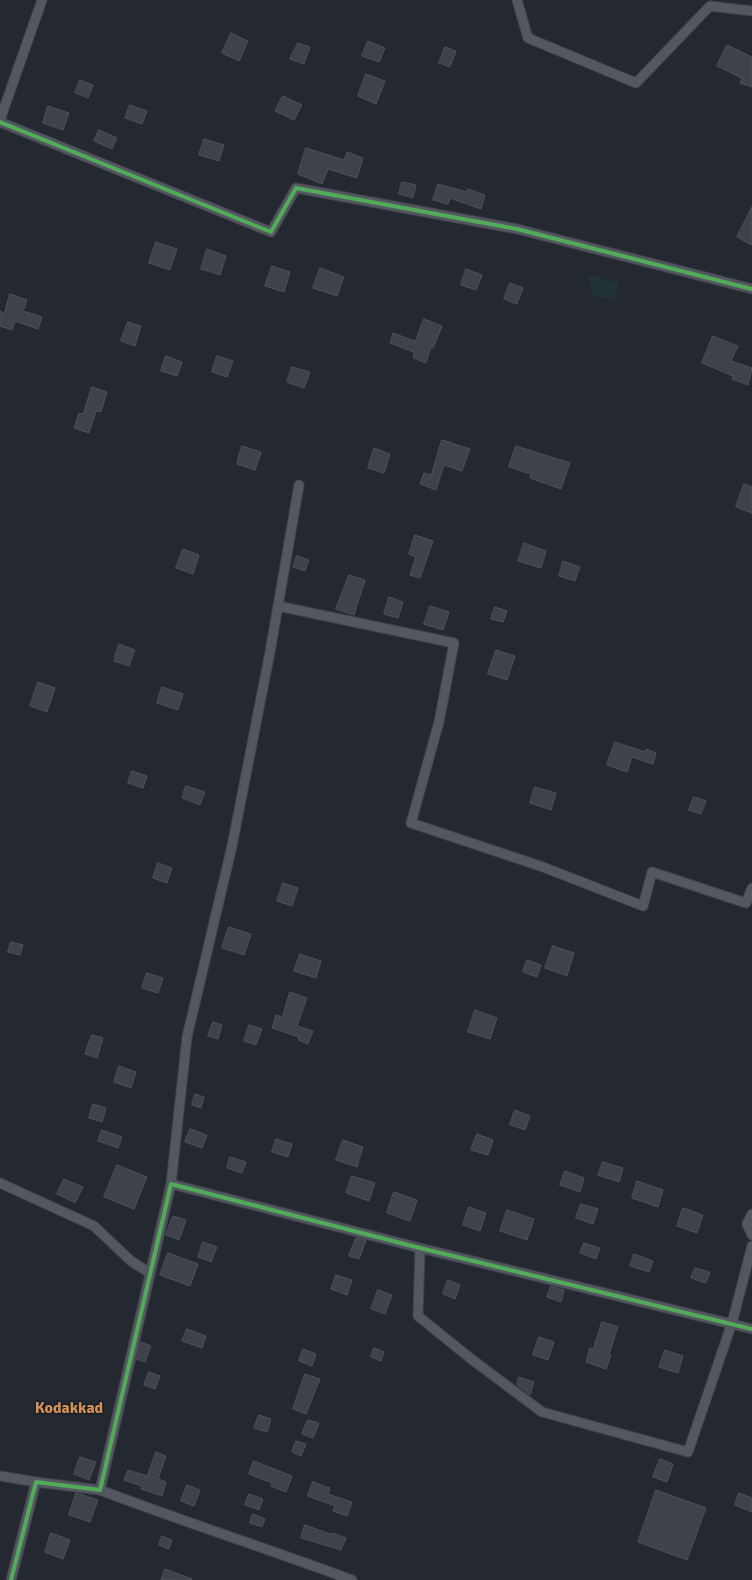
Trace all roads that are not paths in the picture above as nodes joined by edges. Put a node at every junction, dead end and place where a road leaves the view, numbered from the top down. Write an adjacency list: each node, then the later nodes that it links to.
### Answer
1 (42, 0): 4 (street)
2 (517, 0): 3 (street)
3 (752, 11)
4 (0, 121): 5 (street)
5 (752, 289)
6 (299, 485): 7 (street)
7 (278, 606): 8 (street); 10 (street)
8 (752, 888)
9 (0, 1183): 15 (street)
10 (171, 1184): 14 (street); 15 (street)
11 (752, 1214): 12 (street)
12 (752, 1235)
13 (752, 1246): 16 (street)
14 (420, 1248): 16 (street); 16 (street)
15 (150, 1273): 20 (street)
16 (732, 1323): 17 (street)
17 (752, 1329)
18 (0, 1476): 19 (street)
19 (36, 1482): 20 (street); 21 (street)
20 (100, 1490): 22 (street)
21 (12, 1580)
22 (352, 1580)

